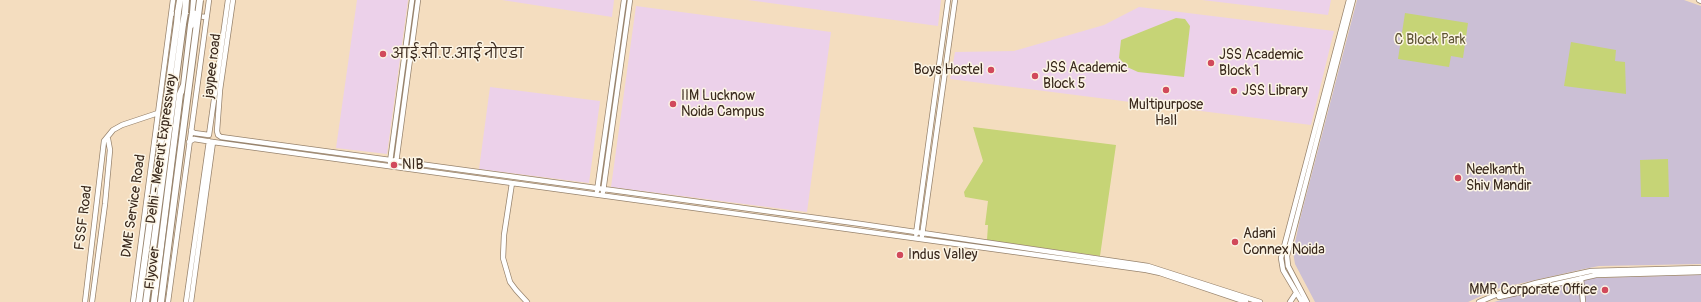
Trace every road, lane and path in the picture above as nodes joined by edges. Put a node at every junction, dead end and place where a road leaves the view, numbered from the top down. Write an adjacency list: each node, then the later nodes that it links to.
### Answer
1 (174, 0): 17 (street, DME Service Road)
2 (180, 0): 50 (highway, bridge)
3 (186, 0): 51 (highway, Delhi - Meerut Expressway, bridge)
4 (194, 0): 52 (highway, Delhi - Meerut Expressway, bridge)
5 (200, 0): 53 (highway, Flyover, bridge)
6 (209, 0): 18 (street)
7 (228, 0): 21 (street)
8 (233, 0): 21 (street, jaypee road)
9 (412, 0): 27 (street)
10 (418, 0): 28 (street)
11 (624, 0): 30 (street)
12 (630, 0): 31 (street)
13 (948, 0): 39 (street)
14 (955, 0): 40 (street)
15 (1349, 0): 46 (street)
16 (1353, 0): 62 (street)
17 (172, 12): 18 (street); 19 (street, DME Service Road)
18 (206, 17): 20 (street)
19 (171, 22): 20 (street); 22 (street, DME Service Road)
20 (205, 26): 23 (street)
21 (220, 79): 23 (street); 27 (street, jaypee road)
22 (158, 113): 24 (street, FSSF Road); 49 (street, DME Service Road)
23 (191, 130): 26 (street)
24 (108, 139): 36 (street, FSSF Road); 37 (street, FSSF Road)
25 (211, 141): 26 (street); 27 (street); 32 (street)
26 (189, 142): 54 (street)
27 (390, 163): 28 (street)
28 (396, 164): 29 (street); 30 (street)
29 (512, 183): 33 (street); 57 (street)
30 (597, 188): 31 (street); 33 (street)
31 (604, 189): 34 (street); 35 (street)
32 (204, 194): 55 (street); 56 (street)
33 (596, 195): 34 (street)
34 (603, 196): 38 (street)
35 (711, 204): 38 (street); 39 (street)
36 (96, 209): 37 (street); 47 (street, FSSF Road)
37 (104, 210): 48 (street, FSSF Road)
38 (710, 210): 41 (street)
39 (917, 232): 40 (street); 41 (street)
40 (923, 233): 42 (street); 59 (street)
41 (916, 238): 42 (street)
42 (922, 239): 58 (street)
43 (1701, 268): 63 (street)
44 (1701, 272): 45 (street)
45 (1581, 278): 64 (street); 65 (street)
46 (1296, 293): 60 (street); 61 (street)
47 (85, 302)
48 (92, 302)
49 (133, 302)
50 (139, 302)
51 (146, 302)
52 (154, 302)
53 (160, 302)
54 (168, 302)
55 (186, 302)
56 (191, 302)
57 (527, 302)
58 (1246, 302)
59 (1260, 302)
60 (1290, 302)
61 (1302, 302)
62 (1306, 302)
63 (1479, 302)
64 (1487, 302)
65 (1583, 302)

